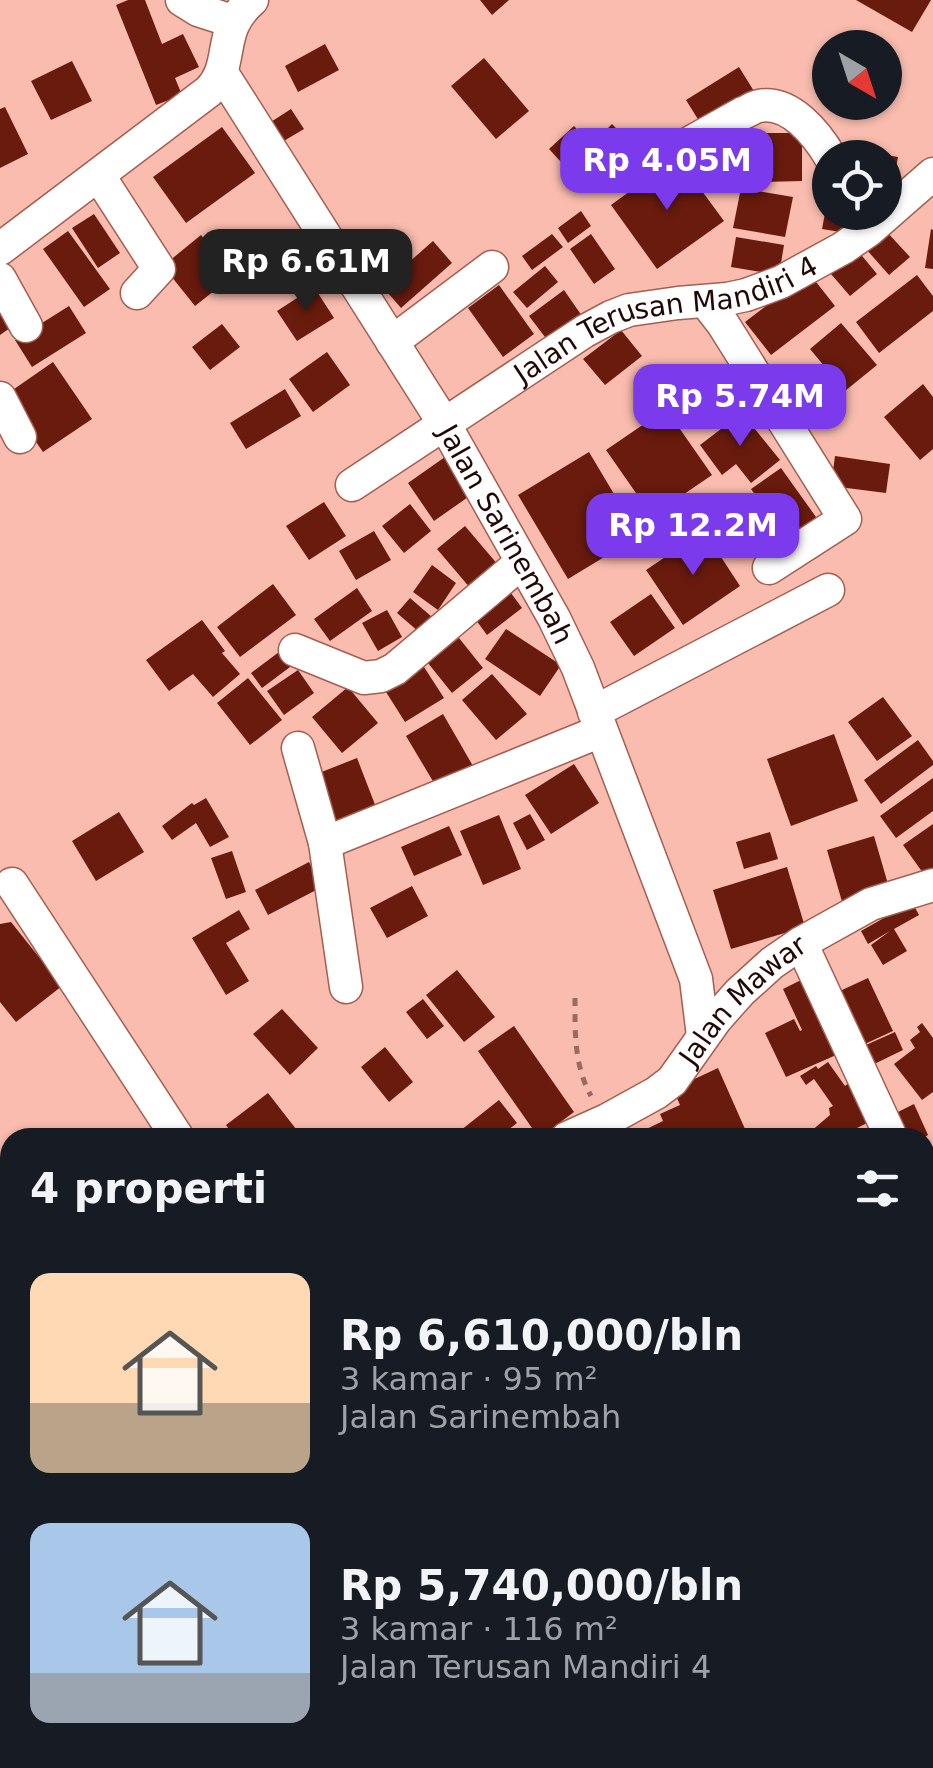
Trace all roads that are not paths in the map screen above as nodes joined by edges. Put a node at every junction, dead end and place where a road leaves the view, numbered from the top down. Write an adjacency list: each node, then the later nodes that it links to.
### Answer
1 (182, 0): 2 (street)
2 (242, 11): 3 (street)
3 (222, 74): 7 (street); 16 (street, Jalan Sarinembah)
4 (820, 140): 5 (street)
5 (636, 173)
6 (933, 174): 8 (street, Jalan Terusan Mandiri 4)
7 (99, 176): 10 (street); 13 (street)
8 (902, 195)
9 (858, 230): 14 (street, Jalan Terusan Mandiri 4)
10 (0, 249)
11 (492, 267): 16 (street)
12 (0, 280): 15 (street)
13 (138, 293)
14 (706, 302): 18 (street, Jalan Terusan Mandiri 4); 22 (street)
15 (26, 326)
16 (392, 342): 18 (street, Jalan Sarinembah)
17 (0, 398): 19 (street)
18 (445, 425): 20 (street, Jalan Terusan Mandiri 4); 21 (street, Jalan Sarinembah)
19 (20, 437)
20 (352, 485)
21 (521, 563): 24 (street); 25 (street, Jalan Sarinembah)
22 (770, 568)
23 (828, 590): 25 (street)
24 (295, 650)
25 (598, 722): 27 (street); 32 (street, Jalan Sarinembah)
26 (298, 748): 27 (street)
27 (325, 843): 31 (street)
28 (12, 884): 33 (street)
29 (933, 884): 30 (street, Jalan Mawar)
30 (801, 943): 32 (street, Jalan Mawar); 35 (street)
31 (346, 988)
32 (703, 1036): 34 (street, Jalan Mawar)
33 (171, 1128)
34 (612, 1128)
35 (887, 1128)

